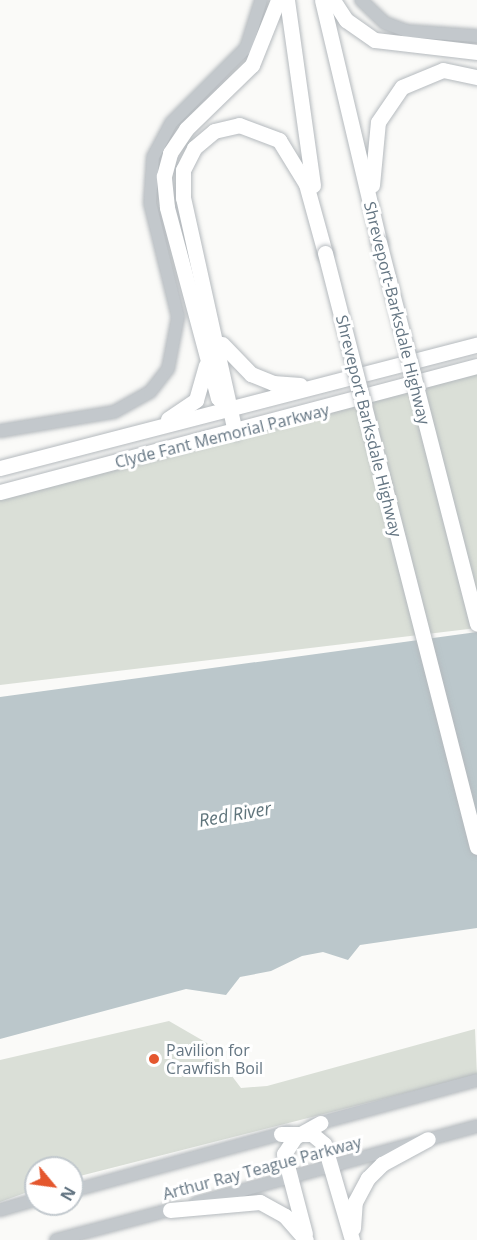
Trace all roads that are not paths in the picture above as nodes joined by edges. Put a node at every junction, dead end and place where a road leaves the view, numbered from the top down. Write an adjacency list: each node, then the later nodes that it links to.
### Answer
1 (261, 0): 18 (street)
2 (278, 0): 14 (main road)
3 (287, 0): 11 (main road, Shreveport Barksdale Highway)
4 (322, 0): 10 (main road, Shreveport-Barksdale Highway)
5 (333, 0): 8 (main road)
6 (361, 0): 7 (street)
7 (477, 36)
8 (477, 52)
9 (477, 77): 10 (main road)
10 (379, 242): 23 (main road, Shreveport-Barksdale Highway, bridge)
11 (325, 253): 12 (main road); 24 (main road, Shreveport Barksdale Highway, bridge)
12 (218, 338): 16 (main road); 17 (main road)
13 (477, 345): 16 (main road, Clyde Fant Memorial Parkway)
14 (206, 353): 17 (main road); 20 (main road)
15 (477, 366): 19 (main road, Clyde Fant Memorial Parkway)
16 (339, 380): 17 (main road, Clyde Fant Memorial Parkway)
17 (230, 409): 19 (main road); 20 (main road, Clyde Fant Memorial Parkway)
18 (0, 431)
19 (236, 432): 22 (main road, Clyde Fant Memorial Parkway)
20 (134, 436): 21 (main road, Clyde Fant Memorial Parkway)
21 (0, 468)
22 (0, 492)
23 (477, 624)
24 (477, 847)
25 (477, 1080): 26 (street, Arthur Ray Teague Parkway)
26 (320, 1123): 28 (main road); 29 (street, Arthur Ray Teague Parkway)
27 (477, 1126): 30 (street, Arthur Ray Teague Parkway)
28 (300, 1133): 29 (main road); 31 (main road); 32 (main road)
29 (280, 1134): 33 (street, Arthur Ray Teague Parkway)
30 (428, 1139): 31 (street, Arthur Ray Teague Parkway); 39 (main road)
31 (331, 1166): 32 (street, Arthur Ray Teague Parkway); 39 (main road)
32 (290, 1177): 36 (street, Arthur Ray Teague Parkway); 38 (main road)
33 (84, 1188)
34 (24, 1203): 35 (street)
35 (0, 1210)
36 (170, 1210): 37 (street, Arthur Ray Teague Parkway); 38 (main road)
37 (56, 1240)
38 (306, 1240)
39 (353, 1240)

